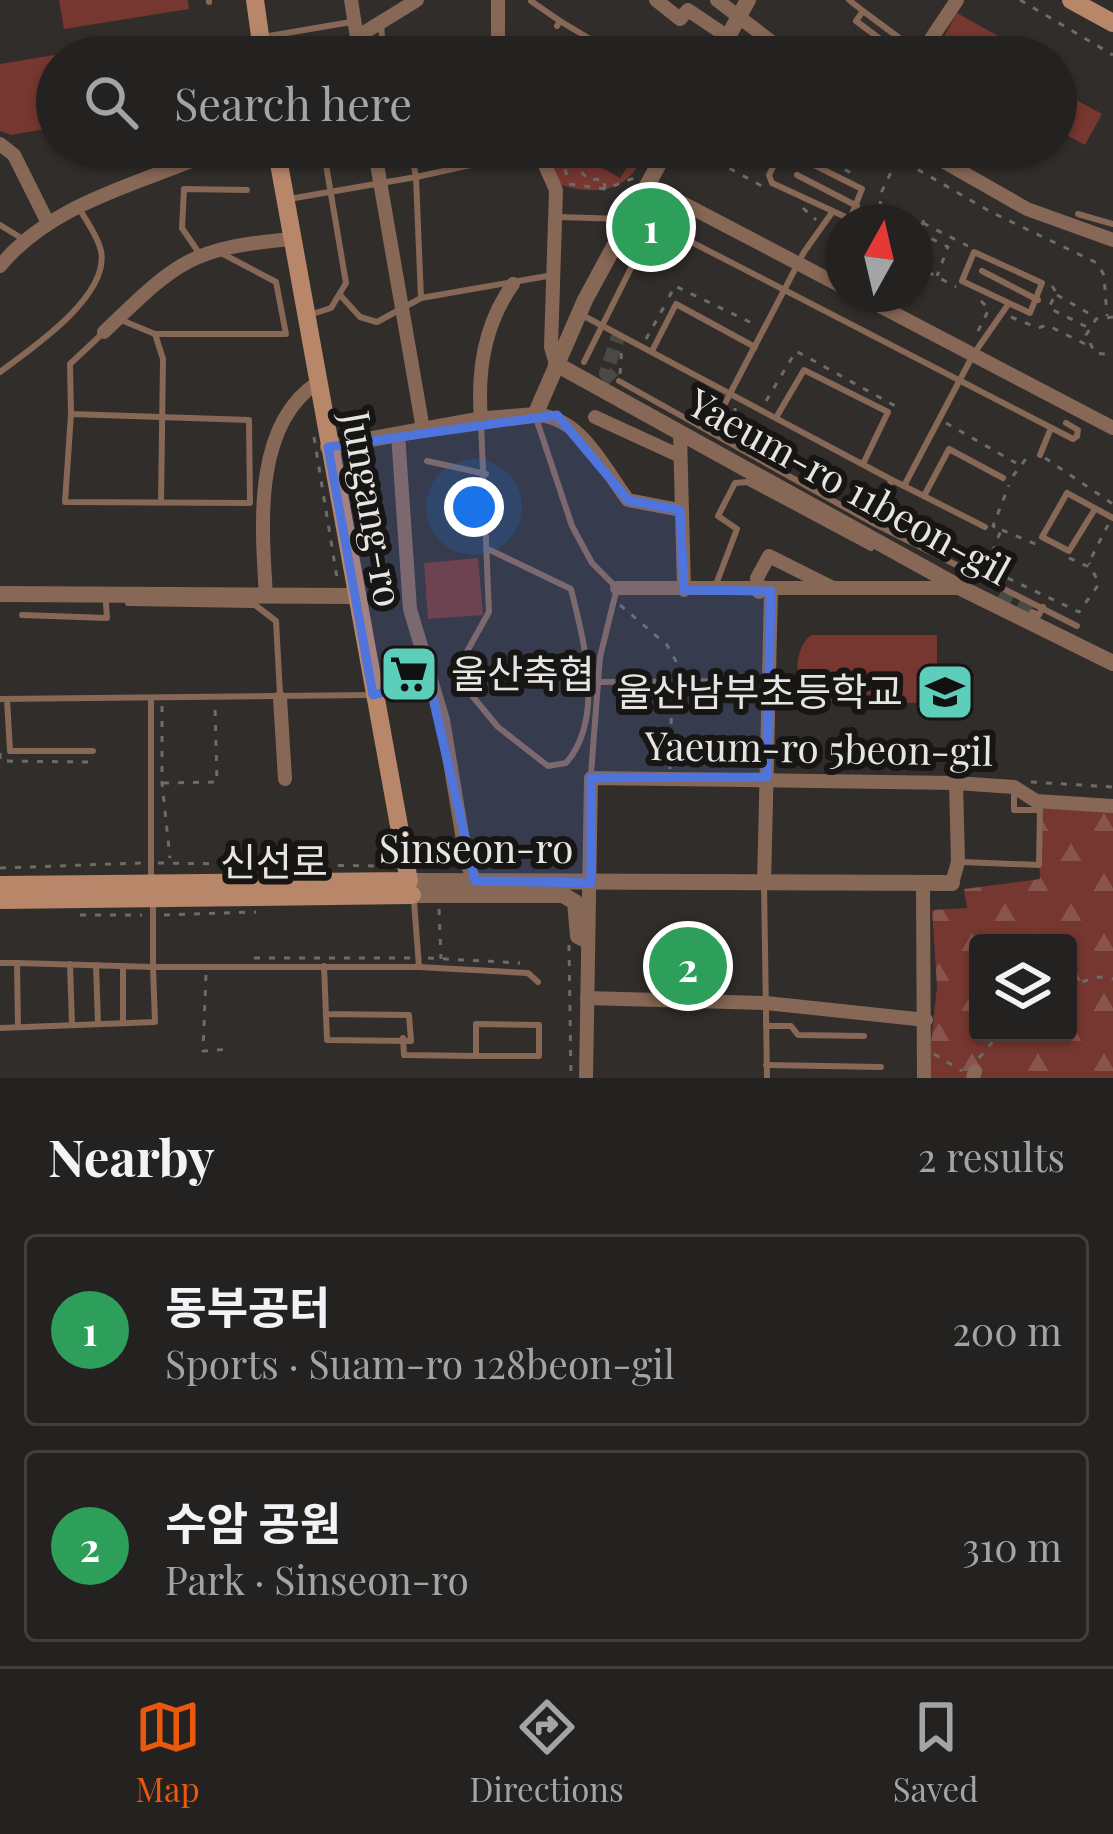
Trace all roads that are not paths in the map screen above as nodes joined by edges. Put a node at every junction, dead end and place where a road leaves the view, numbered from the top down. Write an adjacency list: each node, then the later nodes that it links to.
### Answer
1 (255, 0): 16 (main road)
2 (351, 0): 15 (street)
3 (417, 0): 13 (street)
4 (498, 0): 21 (street)
5 (656, 0): 23 (street)
6 (717, 0): 11 (street)
7 (849, 0): 12 (lane)
8 (957, 0): 28 (street)
9 (1071, 0): 14 (main road)
10 (531, 1): 22 (lane)
11 (743, 9): 24 (street); 25 (street)
12 (863, 11): 26 (lane); 27 (lane)
13 (380, 23): 15 (street); 20 (lane)
14 (1113, 23)
15 (356, 29): 17 (lane); 18 (lane); 19 (street)
16 (260, 36)
17 (319, 36)
18 (353, 36)
19 (357, 36)
20 (382, 36)
21 (498, 36)
22 (581, 36)
23 (727, 36)
24 (729, 36)
25 (770, 36)
26 (876, 36)
27 (897, 36)
28 (933, 36)
29 (0, 144): 57 (street)
30 (175, 168): 50 (street)
31 (280, 168): 47 (main road, Jungang-ro)
32 (326, 168): 46 (lane)
33 (377, 168): 43 (street)
34 (414, 168): 42 (lane)
35 (454, 168): 42 (lane)
36 (547, 168): 53 (street)
37 (657, 168): 44 (street)
38 (772, 168): 51 (lane)
39 (820, 168): 49 (lane)
40 (955, 168): 62 (street)
41 (796, 175): 48 (lane)
42 (416, 177): 43 (lane); 73 (lane)
43 (379, 183): 46 (lane); 77 (street)
44 (648, 185): 54 (street); 65 (street)
45 (247, 190): 64 (lane)
46 (330, 192): 47 (lane); 72 (lane)
47 (285, 200): 61 (main road, Jungang-ro)
48 (853, 204)
49 (858, 204)
50 (79, 208): 57 (street); 89 (lane)
51 (825, 211)
52 (1078, 214): 58 (lane)
53 (555, 218): 54 (lane); 68 (street)
54 (627, 220): 78 (street)
55 (687, 221): 71 (lane)
56 (825, 223): 65 (lane)
57 (48, 224): 60 (street)
58 (1113, 224)
59 (0, 225): 60 (lane)
60 (22, 239): 66 (street)
61 (292, 239): 64 (street); 79 (main road, Jungang-ro)
62 (1113, 240)
63 (642, 246): 81 (lane)
64 (207, 251): 80 (street); 83 (lane)
65 (798, 263): 69 (street); 71 (lane)
66 (0, 266)
67 (982, 271): 74 (lane)
68 (553, 275): 70 (lane); 88 (street)
69 (825, 277)
70 (513, 284): 73 (lane); 99 (street)
71 (784, 290): 84 (lane); 91 (lane)
72 (340, 296): 77 (lane); 79 (lane)
73 (421, 298): 77 (lane)
74 (1037, 300): 75 (lane); 75 (lane)
75 (1007, 306): 85 (lane)
76 (896, 312): 85 (street)
77 (399, 314): 103 (street)
78 (579, 314): 81 (lane); 88 (street)
79 (305, 316): 92 (main road, Jungang-ro)
80 (118, 319): 82 (street); 83 (lane)
81 (600, 324): 86 (lane); 87 (lane)
82 (104, 332): 94 (lane)
83 (155, 334): 98 (lane)
84 (755, 347): 86 (lane); 93 (lane)
85 (973, 348): 91 (lane); 102 (street)
86 (652, 350): 93 (lane)
87 (584, 362)
88 (556, 364): 95 (street); 105 (street, Yaeum-ro 11beon-gil)
89 (0, 372)
90 (620, 378): 104 (lane)
91 (960, 381): 101 (lane); 116 (lane)
92 (317, 383): 108 (main road, Jungang-ro); 131 (street)
93 (731, 391): 96 (lane); 104 (lane)
94 (70, 414): 98 (lane); 118 (lane)
95 (535, 415): 99 (street); 107 (street); 130 (lane)
96 (777, 416): 112 (lane); 112 (lane)
97 (595, 417): 107 (lane); 110 (street)
98 (163, 418): 118 (lane); 118 (lane)
99 (481, 419): 103 (street); 113 (lane)
100 (1066, 423): 101 (lane)
101 (1052, 428): 109 (lane)
102 (1113, 428)
103 (423, 429): 106 (street)
104 (711, 429): 123 (lane)
105 (680, 433): 110 (street); 123 (street, Yaeum-ro 11beon-gil)
106 (398, 434): 108 (street); 140 (street)
107 (579, 434): 120 (street)
108 (328, 447): 132 (main road, Jungang-ro)
109 (1040, 455)
110 (680, 456): 120 (street)
111 (427, 461): 113 (lane)
112 (863, 464): 115 (lane)
113 (486, 474): 124 (lane)
114 (1003, 478): 117 (lane)
115 (892, 480): 116 (lane); 123 (lane)
116 (904, 485): 117 (lane)
117 (924, 496): 122 (lane)
118 (161, 502)
119 (1095, 509): 119 (lane); 121 (lane)
120 (680, 510): 127 (street)
121 (1113, 518)
122 (985, 526)
123 (868, 534): 126 (street, Yaeum-ro 11beon-gil); 128 (lane); 135 (lane)
124 (490, 550): 124 (lane)
125 (815, 586): 126 (street); 129 (street); 129 (street)
126 (961, 588): 139 (street, Yaeum-ro 11beon-gil)
127 (684, 590): 128 (street); 130 (street)
128 (714, 591): 129 (street)
129 (765, 592): 141 (street)
130 (615, 594): 142 (lane)
131 (266, 596): 132 (street); 133 (street)
132 (354, 596): 143 (main road, Jungang-ro)
133 (0, 598): 134 (lane)
134 (106, 603): 137 (lane); 145 (lane)
135 (1043, 607): 136 (lane); 138 (lane)
136 (1032, 612)
137 (22, 615)
138 (1077, 626)
139 (1113, 663)
140 (429, 681): 143 (street); 155 (street)
141 (771, 681): 142 (lane); 148 (street)
142 (598, 682): 149 (lane)
143 (373, 694): 145 (lane); 161 (main road, Jungang-ro)
144 (152, 698): 145 (lane); 146 (lane); 163 (lane)
145 (280, 698): 150 (street)
146 (3, 699): 147 (lane)
147 (93, 751)
148 (767, 777): 149 (street, Yaeum-ro 5beon-gil); 151 (street, Yaeum-ro 5beon-gil); 158 (street)
149 (591, 778): 156 (street)
150 (285, 779)
151 (956, 783): 152 (street, Yaeum-ro 5beon-gil); 154 (street)
152 (1022, 784): 153 (street, Yaeum-ro 5beon-gil); 154 (lane)
153 (1113, 806)
154 (958, 862): 157 (street)
155 (475, 880): 156 (street, Sinseon-ro); 161 (street, Sinseon-ro)
156 (591, 883): 158 (street, Sinseon-ro); 162 (street); 165 (street)
157 (952, 883): 160 (street, Sinseon-ro)
158 (764, 884): 160 (street, Sinseon-ro); 176 (lane)
159 (0, 885): 163 (main road, Sinseon-ro)
160 (923, 886): 178 (street)
161 (412, 894): 162 (street); 163 (main road, Sinseon-ro); 172 (lane)
162 (558, 895): 165 (street)
163 (152, 898): 164 (main road); 173 (lane)
164 (0, 900)
165 (586, 940): 175 (street)
166 (0, 963): 167 (lane)
167 (17, 963): 168 (lane); 183 (lane)
168 (70, 964): 169 (lane); 181 (lane)
169 (96, 965): 170 (lane); 180 (lane)
170 (122, 966): 173 (lane); 179 (lane)
171 (324, 967): 172 (lane); 173 (lane); 177 (lane)
172 (419, 967): 174 (lane)
173 (152, 968): 179 (lane)
174 (538, 982)
175 (587, 998): 176 (street); 190 (street)
176 (766, 1003): 178 (street); 182 (lane)
177 (326, 1014): 186 (lane); 186 (lane)
178 (926, 1020): 192 (street)
179 (123, 1023): 180 (lane)
180 (98, 1024): 181 (lane)
181 (72, 1025): 183 (lane)
182 (766, 1026): 185 (lane); 188 (lane)
183 (18, 1027): 184 (lane)
184 (0, 1028)
185 (865, 1036)
186 (403, 1039): 187 (lane)
187 (476, 1056): 187 (lane)
188 (766, 1065): 189 (lane); 191 (lane)
189 (881, 1067)
190 (586, 1078)
191 (766, 1078)
192 (924, 1078)

